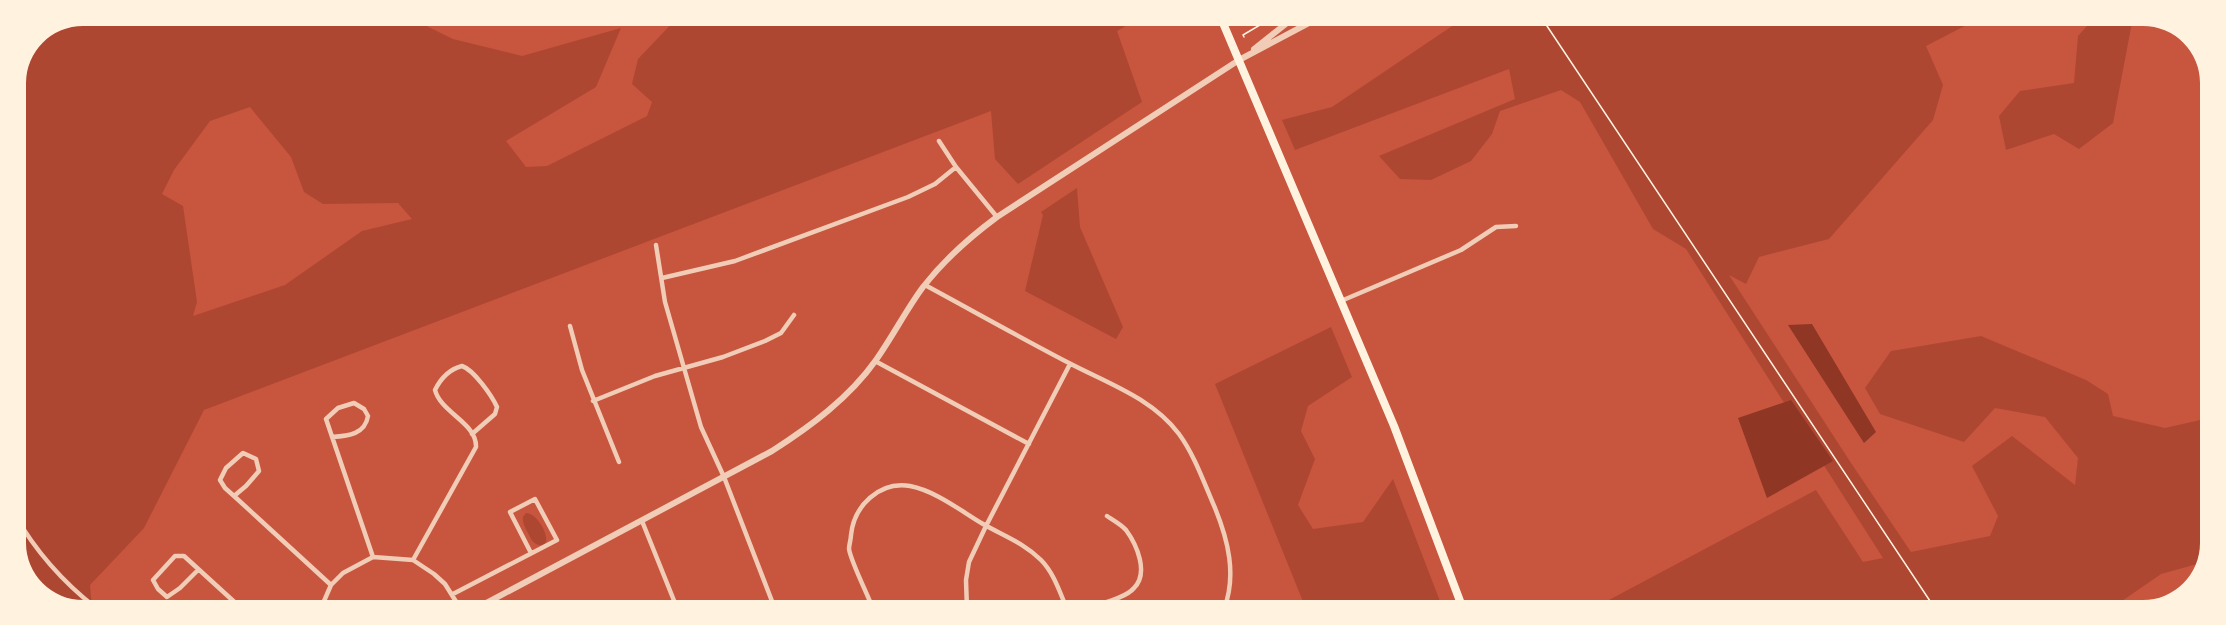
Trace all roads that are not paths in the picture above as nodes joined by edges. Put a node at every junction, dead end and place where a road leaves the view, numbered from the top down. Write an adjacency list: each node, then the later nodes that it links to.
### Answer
1 (1225, 26): 4 (highway)
2 (1283, 26): 4 (street)
3 (1303, 26): 4 (street)
4 (1239, 60): 7 (street); 12 (highway)
5 (939, 141): 6 (street)
6 (956, 167): 7 (street); 10 (street)
7 (997, 217): 11 (street)
8 (1516, 226): 12 (street)
9 (656, 244): 10 (street)
10 (662, 278): 17 (street)
11 (925, 285): 15 (street); 16 (street)
12 (1341, 301): 47 (highway)
13 (794, 315): 17 (street)
14 (570, 326): 18 (street)
15 (875, 361): 21 (street); 23 (street)
16 (1070, 364): 21 (street); 46 (street)
17 (684, 368): 18 (street); 23 (street)
18 (593, 401): 22 (street)
19 (472, 434): 19 (street); 31 (street)
20 (332, 437): 20 (street); 30 (street)
21 (1029, 444): 27 (street)
22 (619, 462)
23 (724, 477): 26 (street); 41 (street)
24 (234, 496): 24 (street); 33 (street)
25 (1107, 516): 45 (street)
26 (642, 521): 39 (street); 40 (street)
27 (986, 526): 42 (street); 43 (street); 44 (street)
28 (26, 533): 35 (street)
29 (531, 554): 29 (street); 34 (street)
30 (374, 557): 31 (street); 33 (street)
31 (413, 560): 34 (street)
32 (198, 570): 32 (street); 36 (street)
33 (331, 585): 37 (street)
34 (453, 594): 38 (street)
35 (87, 600)
36 (232, 600)
37 (324, 600)
38 (456, 600)
39 (492, 600)
40 (674, 600)
41 (772, 600)
42 (869, 600)
43 (967, 600)
44 (1063, 600)
45 (1110, 600)
46 (1226, 600)
47 (1460, 600)

